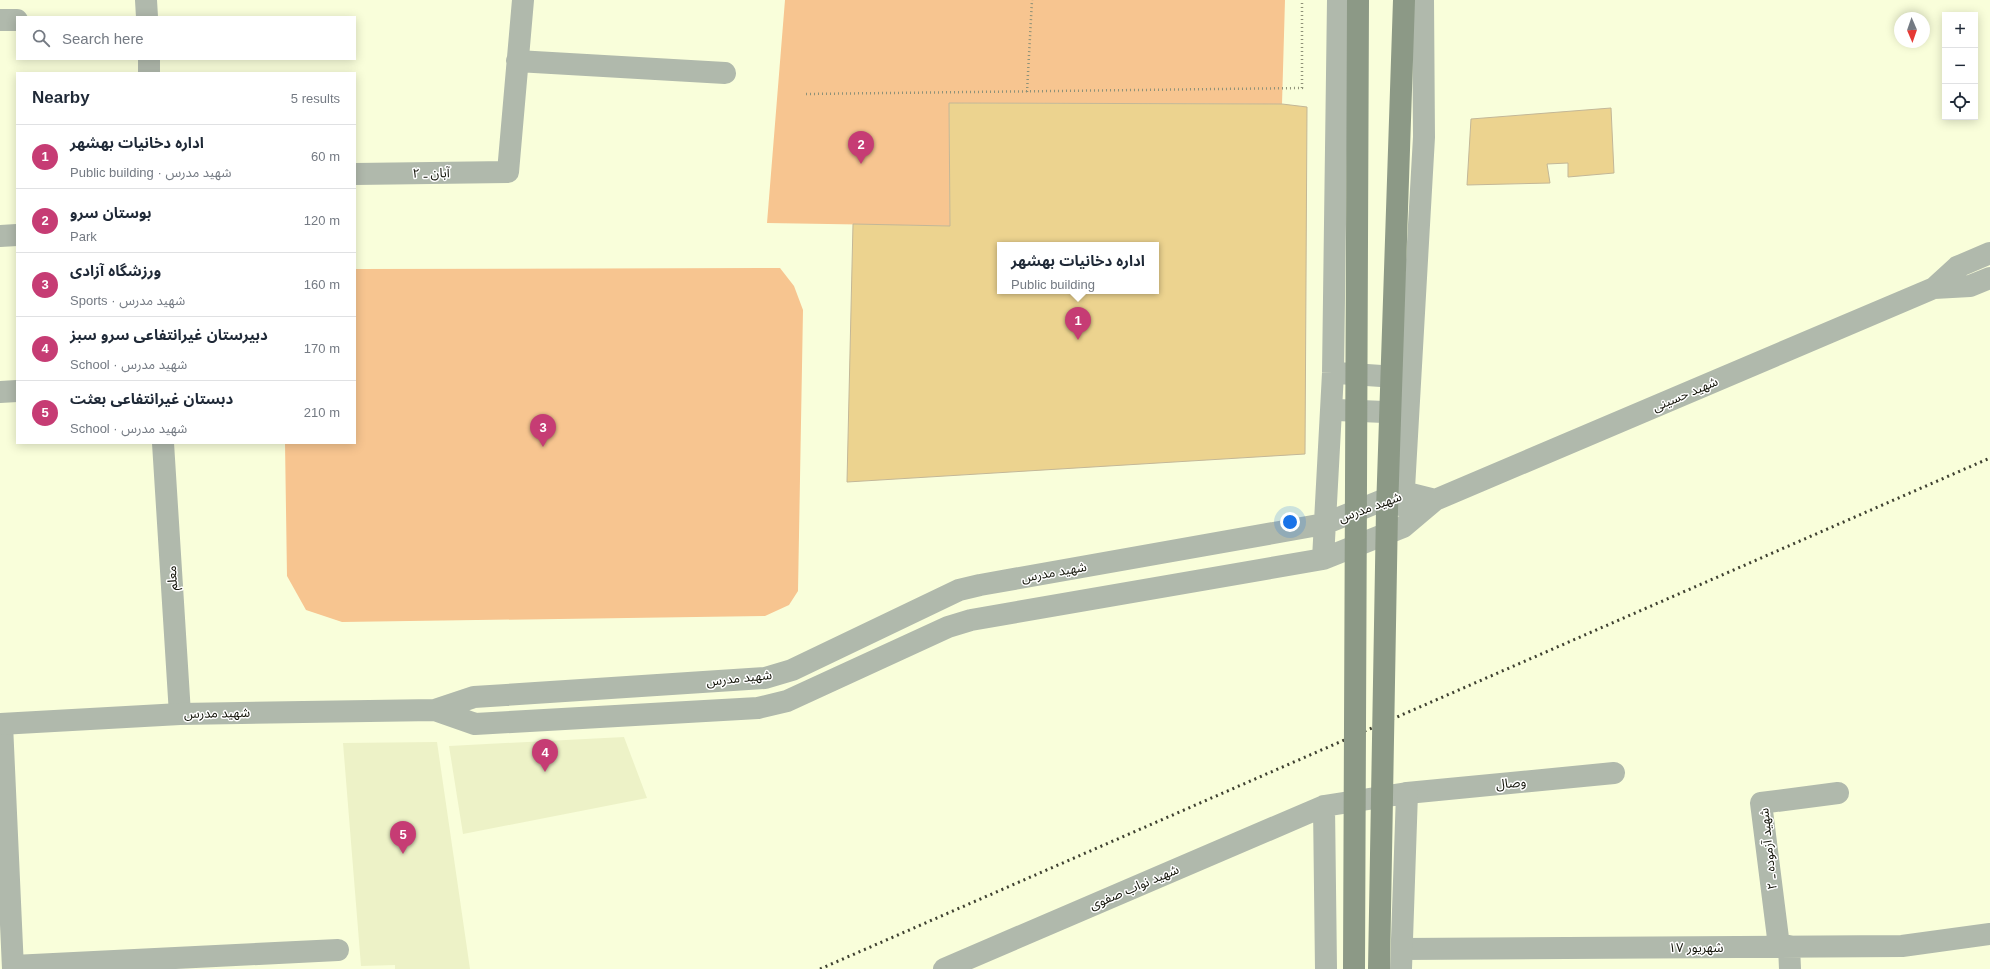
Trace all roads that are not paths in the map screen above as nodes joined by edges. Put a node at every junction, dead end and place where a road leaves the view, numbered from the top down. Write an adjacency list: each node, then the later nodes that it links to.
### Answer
1 (146, 0): 7 (street)
2 (523, 0): 11 (street)
3 (1338, 0): 20 (street)
4 (1358, 0): 47 (main road, bridge)
5 (1404, 0): 48 (main road, bridge)
6 (1423, 0): 21 (street)
7 (147, 16)
8 (0, 20): 9 (street)
9 (16, 20)
10 (149, 60): 12 (street)
11 (518, 62): 13 (street); 14 (street, آبان ـ ۲)
12 (149, 72)
13 (725, 73)
14 (356, 174)
15 (16, 235): 16 (street)
16 (0, 236)
17 (1990, 253): 19 (street, شهید حسینی)
18 (1990, 278): 19 (street, شهید حسینی)
19 (1934, 288): 28 (street, شهید حسینی)
20 (1332, 373): 21 (street); 24 (street)
21 (1410, 378): 25 (street)
22 (16, 391): 23 (street)
23 (0, 392)
24 (1331, 410): 25 (street); 29 (street)
25 (1408, 413): 27 (street)
26 (163, 444): 33 (street, معلم)
27 (1403, 492): 28 (street, شهید مدرس); 29 (street, شهید مدرس); 30 (street)
28 (1435, 500): 30 (street, شهید مدرس)
29 (1324, 524): 31 (street); 32 (street, شهید مدرس)
30 (1403, 527): 31 (street, شهید مدرس)
31 (1323, 559): 32 (street, شهید مدرس)
32 (435, 710): 33 (street, شهید مدرس)
33 (180, 714): 34 (street, شهید مدرس)
34 (1, 724): 44 (street)
35 (1614, 773): 37 (street, وصال)
36 (1838, 793): 40 (street, شهید آزموده ـ ۲)
37 (1407, 794): 38 (street, وصال); 42 (street)
38 (1324, 806): 45 (street, شهید نواب صفوی); 46 (street)
39 (1990, 934): 40 (street, ۱۷ شهریور)
40 (1784, 946): 42 (street, ۱۷ شهریور); 49 (street)
41 (338, 950): 43 (street)
42 (1402, 959)
43 (199, 963): 44 (street)
44 (13, 968)
45 (944, 969)
46 (1326, 969)
47 (1354, 969)
48 (1379, 969)
49 (1790, 969)

